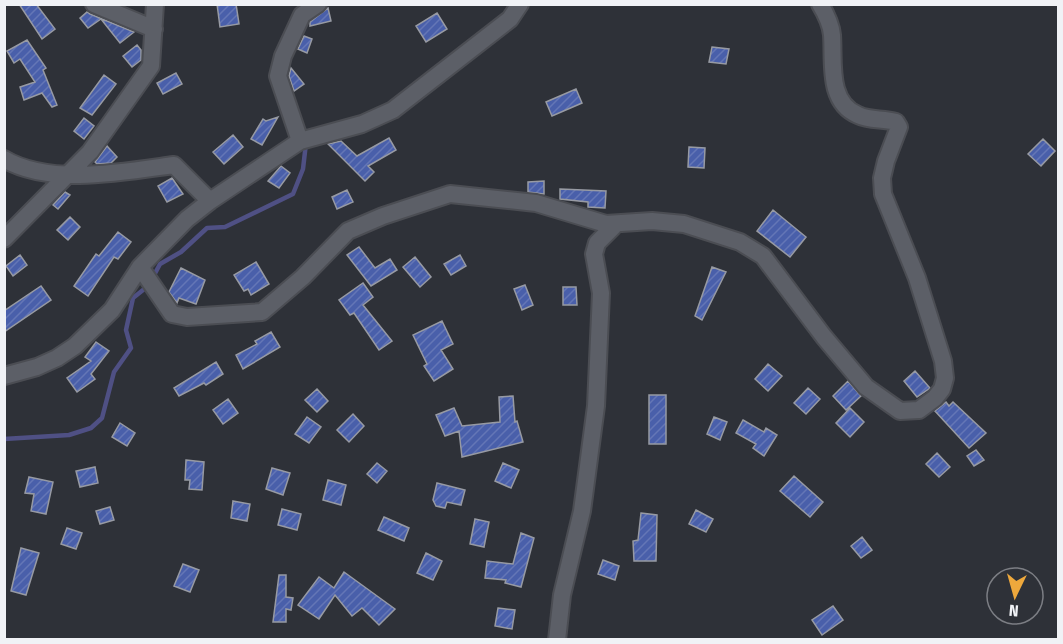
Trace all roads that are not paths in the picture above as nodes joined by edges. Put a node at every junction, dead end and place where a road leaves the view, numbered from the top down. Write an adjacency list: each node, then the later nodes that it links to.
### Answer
1 (94, 4): 6 (street)
2 (155, 4): 6 (street)
3 (318, 4): 7 (street)
4 (520, 4): 7 (street)
5 (820, 4): 11 (street)
6 (154, 29): 9 (street)
7 (300, 141): 10 (street)
8 (4, 159): 9 (street)
9 (68, 174): 10 (street); 12 (street)
10 (210, 201): 13 (street)
11 (615, 225): 13 (street); 15 (street)
12 (4, 239)
13 (140, 267): 14 (street)
14 (4, 376)
15 (557, 639)

